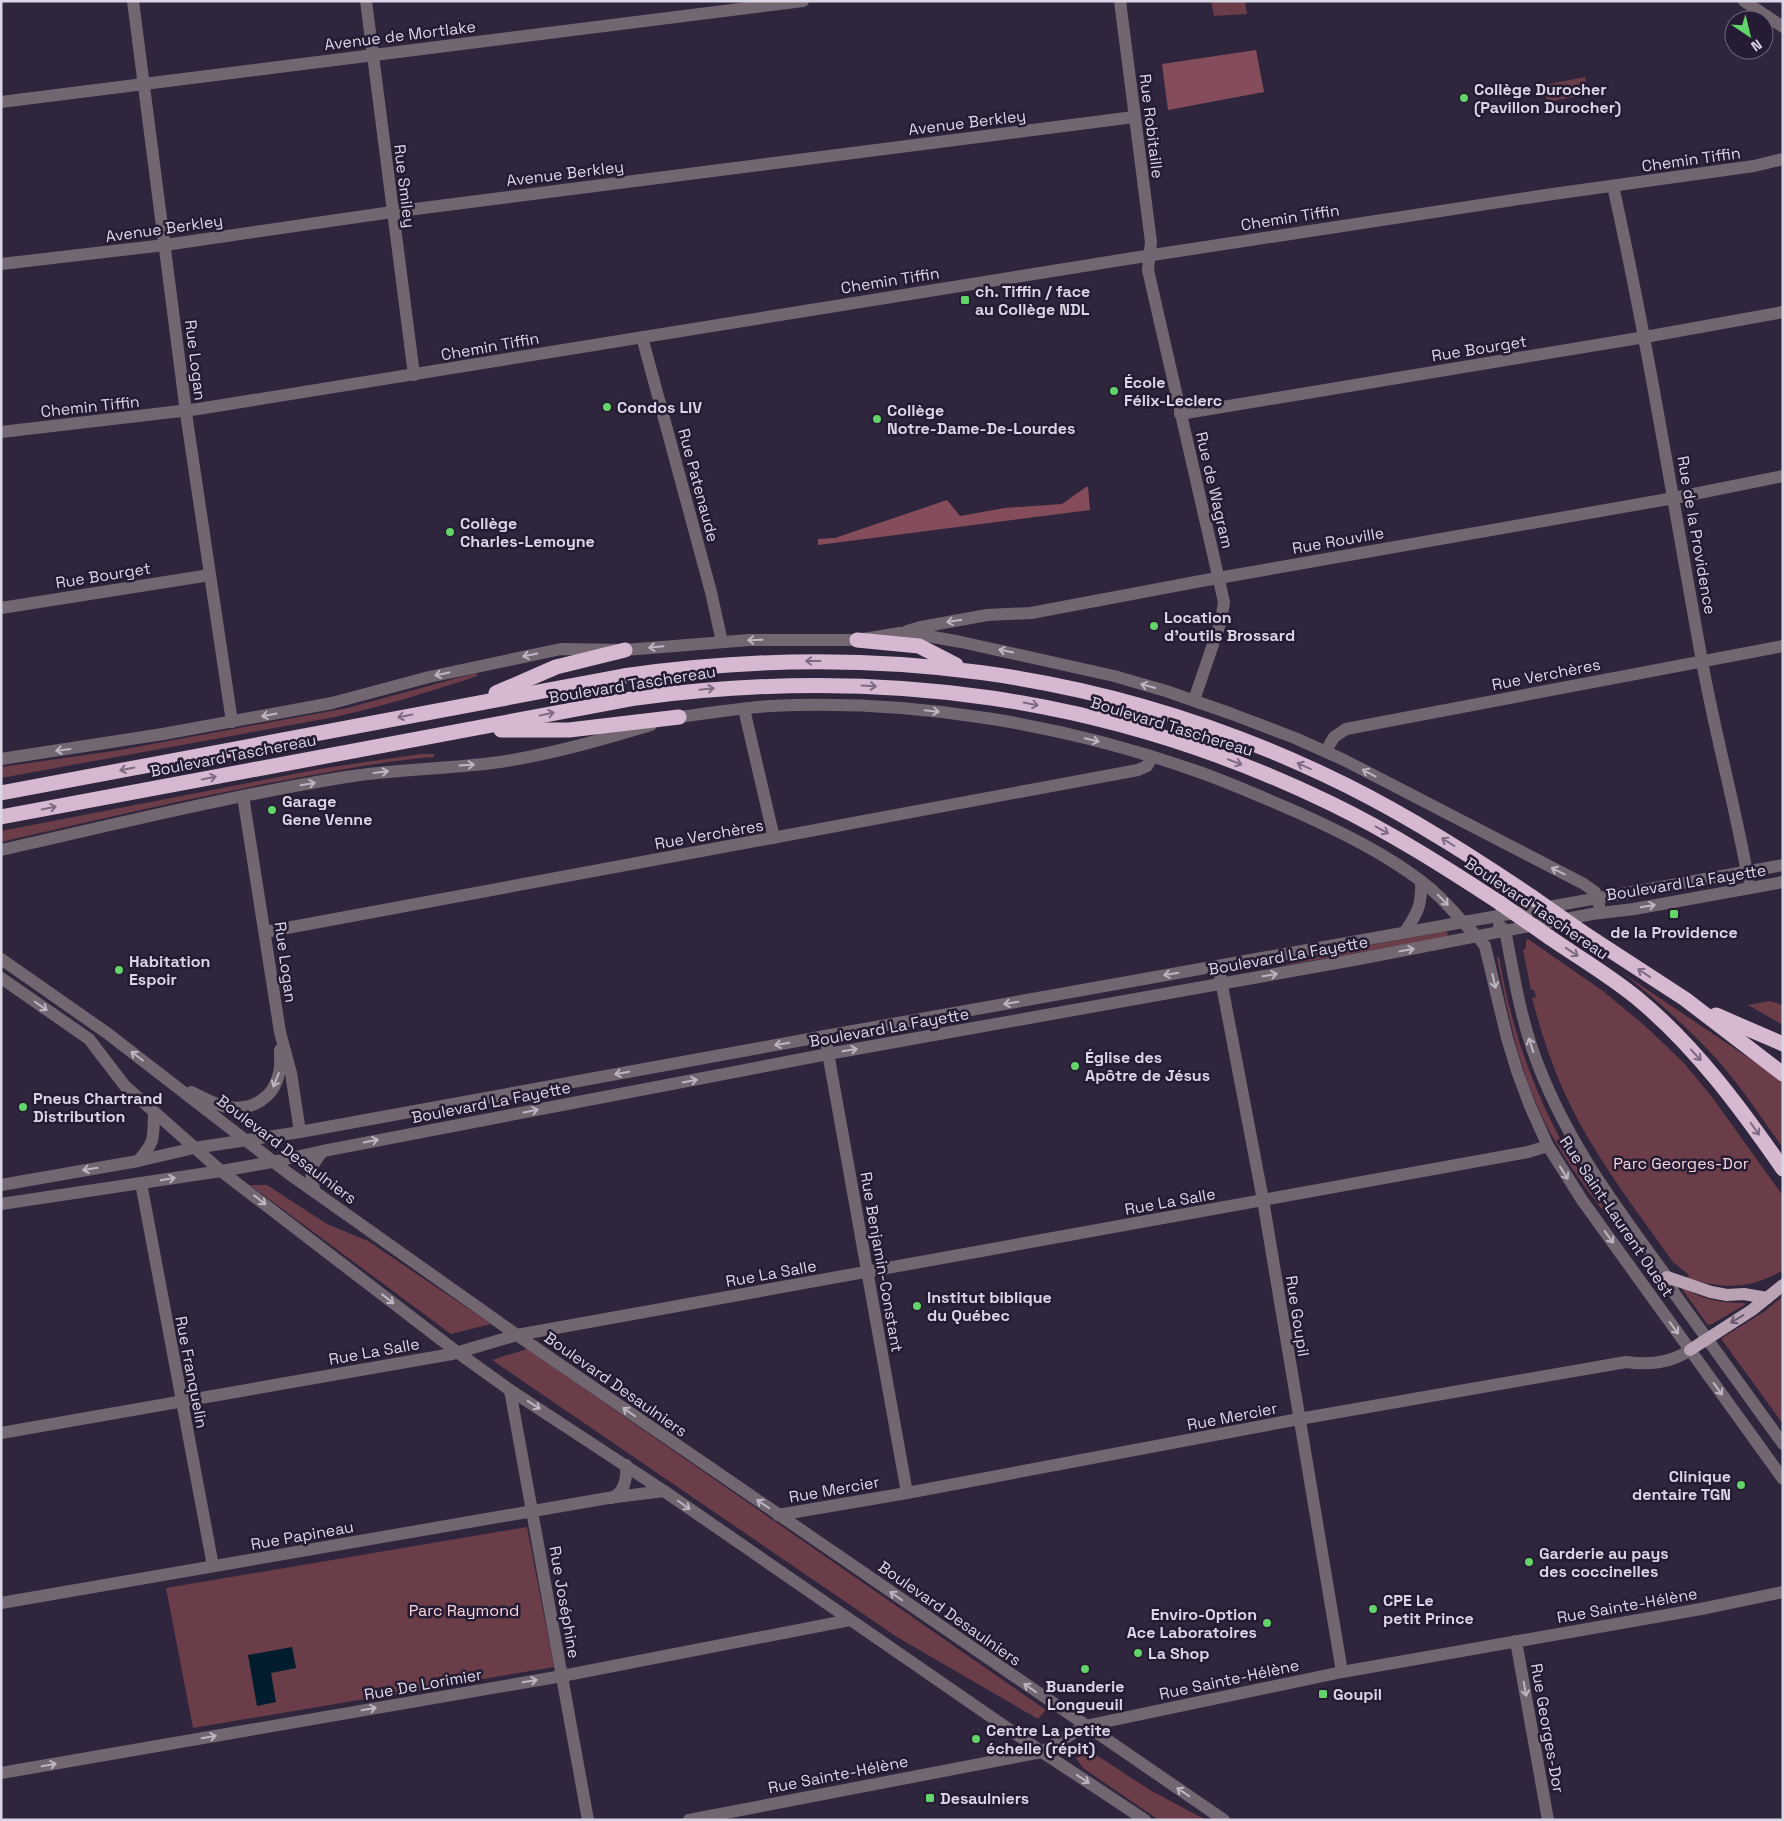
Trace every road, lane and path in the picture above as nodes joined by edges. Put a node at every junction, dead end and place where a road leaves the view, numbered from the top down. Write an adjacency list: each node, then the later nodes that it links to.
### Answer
1 (133, 1): 8 (street, Rue Logan)
2 (366, 1): 7 (street, Rue Smiley)
3 (803, 1): 7 (street, Avenue de Mortlake)
4 (1120, 1): 10 (street, Rue Robitaille)
5 (1744, 1): 6 (street)
6 (1783, 28)
7 (372, 54): 8 (street, Avenue de Mortlake); 13 (street, Rue Smiley)
8 (144, 84): 9 (street, Avenue de Mortlake); 14 (street, Rue Logan)
9 (1, 102)
10 (1134, 117): 13 (street, Avenue Berkley); 15 (street, Rue Robitaille)
11 (1783, 159): 12 (street, Chemin Tiffin)
12 (1613, 186): 15 (street, Chemin Tiffin); 19 (street, Rue de la Providence)
13 (392, 212): 14 (street, Avenue Berkley); 20 (street, Rue Smiley)
14 (165, 245): 16 (street, Avenue Berkley); 21 (street, Rue Logan)
15 (1150, 255): 18 (street, Chemin Tiffin); 22 (street, Rue de Wagram)
16 (1, 264)
17 (1783, 312): 19 (street, Rue Bourget)
18 (642, 337): 20 (street, Chemin Tiffin); 31 (street, Rue Patenaude)
19 (1645, 337): 22 (street, Rue Bourget); 25 (street, Rue de la Providence)
20 (414, 375): 21 (street, Chemin Tiffin)
21 (186, 411): 23 (street, Chemin Tiffin); 26 (street, Rue Logan)
22 (1180, 414): 27 (street, Rue de Wagram)
23 (1, 432)
24 (1783, 476): 25 (street, Rue Rouville)
25 (1674, 498): 27 (street, Rue Rouville); 34 (street, Rue de la Providence)
26 (210, 575): 28 (street, Rue Bourget); 40 (street, Rue Logan)
27 (1219, 578): 29 (street, Rue Rouville, one-way to 29); 36 (street, Rue de Wagram)
28 (1, 608)
29 (900, 633): 30 (street, Boulevard Taschereau); 36 (street, Boulevard Taschereau, one-way to 29)
30 (856, 640): 31 (street, Boulevard Taschereau, one-way to 31); 35 (highway)
31 (722, 642): 33 (street, Boulevard Taschereau, one-way to 33)
32 (1783, 646): 34 (street, Rue Verchères)
33 (624, 650): 37 (highway); 40 (street, Boulevard Taschereau, one-way to 40)
34 (1702, 661): 42 (street, Rue Verchères); 51 (street, Rue de la Providence)
35 (966, 670): 37 (highway, Boulevard Taschereau, one-way to 37); 67 (highway, Boulevard Taschereau, one-way to 35, bridge)
36 (1194, 700): 42 (street, Boulevard Taschereau)
37 (470, 704): 45 (highway, Boulevard Taschereau, one-way to 45)
38 (744, 709): 39 (street); 43 (street, one-way to 43); 48 (street)
39 (679, 717): 41 (highway); 46 (street, one-way to 39)
40 (232, 722): 44 (street, Boulevard Taschereau, one-way to 44)
41 (464, 730): 47 (highway, Boulevard Taschereau, one-way to 41); 82 (highway, Boulevard Taschereau, one-way to 82, bridge)
42 (1326, 751): 55 (street, Boulevard Taschereau, one-way to 42)
43 (1152, 757): 48 (street, Rue Verchères); 52 (street)
44 (1, 758)
45 (1, 792)
46 (243, 796): 49 (street); 60 (street, Rue Logan)
47 (1, 817)
48 (774, 838): 60 (street, Rue Verchères)
49 (1, 850)
50 (1783, 865): 51 (street, Boulevard La Fayette)
51 (1747, 871): 54 (street, Rue de la Providence); 55 (street, Boulevard La Fayette)
52 (1421, 880): 58 (street, one-way to 58); 61 (street)
53 (1783, 882): 54 (street, Boulevard La Fayette)
54 (1750, 888): 56 (street, Boulevard La Fayette, one-way to 54)
55 (1598, 898): 56 (street, Boulevard Taschereau); 57 (street, Boulevard La Fayette)
56 (1600, 912): 59 (street, Boulevard La Fayette)
57 (1489, 917): 58 (street, Boulevard La Fayette); 59 (street)
58 (1463, 922): 61 (street, Boulevard La Fayette); 62 (street, Rue Saint-Laurent Ouest)
59 (1505, 930): 62 (street, Boulevard La Fayette); 90 (street, Rue Saint-Laurent Ouest, one-way to 59)
60 (265, 932): 68 (street, Rue Logan)
61 (1405, 932): 64 (street, Boulevard La Fayette)
62 (1478, 936): 66 (street, Boulevard La Fayette, one-way to 62); 77 (street, Rue Saint-Laurent Ouest, one-way to 77)
63 (1, 959): 73 (street, Boulevard Desaulniers, one-way to 63)
64 (1219, 965): 66 (street, Rue Goupil); 69 (street, Boulevard La Fayette, one-way to 69)
65 (1, 978): 74 (street, one-way to 74)
66 (1222, 983): 71 (street, Boulevard La Fayette, one-way to 66); 87 (street, Rue Goupil)
67 (1685, 999): 70 (highway); 72 (highway, Boulevard Taschereau)
68 (280, 1032): 73 (street, one-way to 73); 75 (street, Rue Logan)
69 (824, 1036): 71 (street, Rue Benjamin-Constant); 75 (street, Boulevard La Fayette, one-way to 75)
70 (1783, 1044)
71 (828, 1054): 79 (street, Boulevard La Fayette, one-way to 71); 89 (street, Rue Benjamin-Constant)
72 (1783, 1074)
73 (176, 1085): 76 (street, Boulevard Desaulniers)
74 (154, 1112): 78 (street); 80 (street)
75 (300, 1132): 76 (street, Boulevard La Fayette)
76 (244, 1140): 78 (street, Boulevard La Fayette); 81 (street, Boulevard Desaulniers)
77 (1548, 1146): 87 (street, Rue La Salle); 95 (street, Rue Saint-Laurent Ouest, one-way to 95)
78 (194, 1148): 80 (street, Boulevard La Fayette); 83 (street)
79 (323, 1150): 81 (street, Boulevard La Fayette); 86 (street)
80 (138, 1161): 85 (street, Boulevard La Fayette, one-way to 85)
81 (272, 1162): 83 (street, Boulevard La Fayette); 86 (street, Boulevard Desaulniers)
82 (1783, 1169)
83 (221, 1171): 84 (street, Boulevard La Fayette, one-way to 83); 96 (street, one-way to 96)
84 (141, 1183): 88 (street, Boulevard La Fayette); 98 (street, Rue Franquelin)
85 (1, 1185)
86 (315, 1192): 93 (street, Boulevard Desaulniers)
87 (1263, 1200): 89 (street, Rue La Salle); 99 (street, Rue Goupil)
88 (1, 1204)
89 (868, 1272): 93 (street, Rue La Salle); 105 (street, Rue Benjamin-Constant)
90 (1667, 1277): 92 (main road); 94 (street, Rue Saint-Laurent Ouest)
91 (1783, 1285): 92 (main road)
92 (1767, 1298): 94 (main road, one-way to 94)
93 (517, 1335): 96 (street, Rue La Salle); 108 (street, Boulevard Desaulniers, one-way to 93)
94 (1706, 1338): 95 (main road); 101 (street, Rue Saint-Laurent Ouest)
95 (1690, 1350): 99 (street, Rue Mercier); 103 (street, Rue Saint-Laurent Ouest, one-way to 103)
96 (457, 1352): 97 (street); 98 (street, Rue La Salle)
97 (510, 1390): 102 (street, one-way to 102); 107 (street, Rue Joséphine)
98 (181, 1401): 100 (street, Rue La Salle); 109 (street, Rue Franquelin)
99 (1299, 1419): 105 (street, Rue Mercier); 114 (street, Rue Goupil)
100 (1, 1433)
101 (1783, 1444)
102 (626, 1465): 104 (street); 106 (street)
103 (1783, 1479)
104 (664, 1491): 106 (street, Rue Papineau); 112 (street, one-way to 112)
105 (907, 1493): 108 (street, Rue Mercier)
106 (608, 1498): 107 (street, Rue Papineau)
107 (532, 1511): 109 (street, Rue Papineau); 115 (street, Rue Joséphine)
108 (778, 1515): 116 (street, Boulevard Desaulniers, one-way to 108)
109 (213, 1566): 111 (street, Rue Papineau)
110 (1783, 1592): 113 (street, Rue Sainte-Hélène)
111 (1, 1603)
112 (850, 1620): 115 (street, Rue De Lorimier); 117 (street)
113 (1516, 1641): 114 (street, Rue Sainte-Hélène); 123 (street, Rue Georges-Dor, one-way to 123)
114 (1342, 1672): 116 (street, Rue Sainte-Hélène)
115 (562, 1676): 118 (street, Rue De Lorimier, one-way to 115); 119 (street, Rue Joséphine)
116 (1085, 1726): 117 (street, Rue Sainte-Hélène); 122 (street, Boulevard Desaulniers, one-way to 116)
117 (1042, 1752): 120 (street, Rue Sainte-Hélène); 121 (street, one-way to 121)
118 (1, 1773)
119 (588, 1820)
120 (689, 1820)
121 (1145, 1820)
122 (1224, 1820)
123 (1548, 1820)

